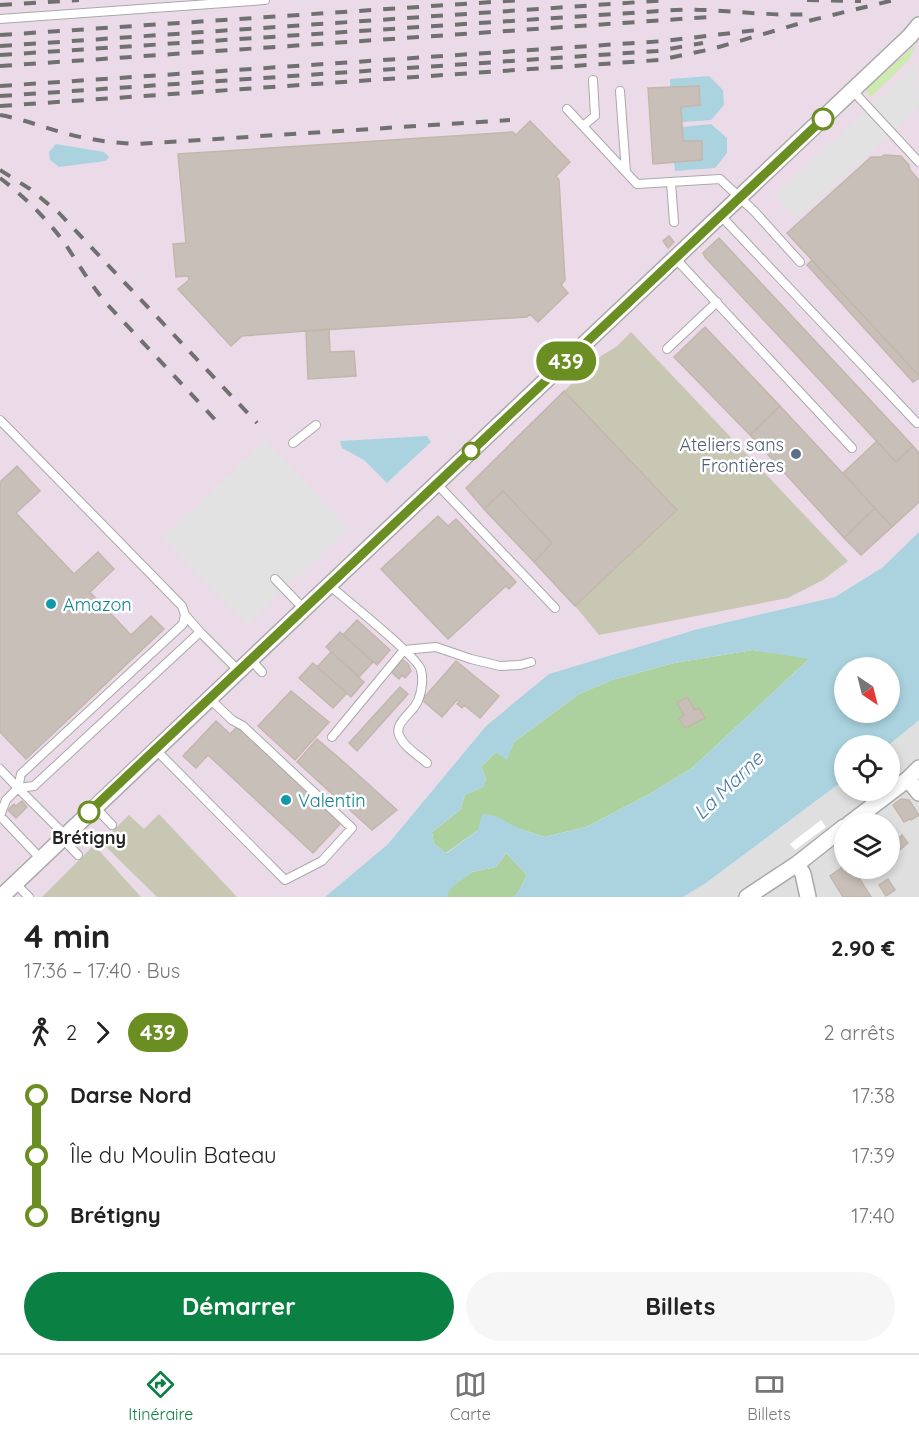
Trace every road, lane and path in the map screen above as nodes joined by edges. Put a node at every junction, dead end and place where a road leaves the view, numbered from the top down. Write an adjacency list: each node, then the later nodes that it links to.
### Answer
1 (265, 0): 2 (lane)
2 (0, 19)
3 (916, 32): 5 (street)
4 (593, 80): 8 (lane)
5 (852, 90): 9 (lane); 12 (street)
6 (620, 92): 10 (lane)
7 (567, 109): 8 (lane)
8 (584, 126): 10 (lane)
9 (919, 162)
10 (626, 172): 11 (lane)
11 (671, 183): 12 (lane); 14 (lane)
12 (739, 198): 13 (street); 16 (lane)
13 (720, 215): 15 (street); 20 (lane)
14 (674, 222)
15 (675, 258): 17 (lane); 24 (street)
16 (800, 262)
17 (717, 302): 18 (lane); 23 (lane)
18 (667, 349)
19 (0, 420): 29 (lane)
20 (917, 423)
21 (315, 425): 22 (lane)
22 (292, 442)
23 (852, 448)
24 (437, 484): 26 (street); 27 (lane)
25 (275, 579): 28 (lane)
26 (329, 585): 28 (street); 31 (lane)
27 (555, 608)
28 (304, 609): 32 (street)
29 (185, 615): 30 (lane); 42 (lane)
30 (200, 632): 34 (lane); 42 (lane)
31 (404, 650): 33 (lane); 37 (lane); 39 (lane)
32 (251, 660): 34 (street); 35 (lane)
33 (531, 663)
34 (239, 671): 36 (street)
35 (262, 672)
36 (210, 699): 38 (street); 38 (lane)
37 (332, 737)
38 (156, 750): 44 (street)
39 (427, 763)
40 (0, 770): 42 (lane)
41 (914, 773): 43 (street); 45 (street)
42 (18, 788): 46 (lane); 49 (lane)
43 (919, 793)
44 (94, 807): 47 (lane); 49 (street)
45 (863, 813)
46 (0, 816): 51 (lane)
47 (112, 825)
48 (834, 835): 52 (street)
49 (63, 837): 50 (lane); 51 (street)
50 (78, 855)
51 (41, 859): 53 (street)
52 (797, 864): 56 (street); 57 (street)
53 (16, 884): 54 (street); 55 (lane)
54 (1, 897)
55 (29, 897)
56 (747, 897)
57 (808, 897)

